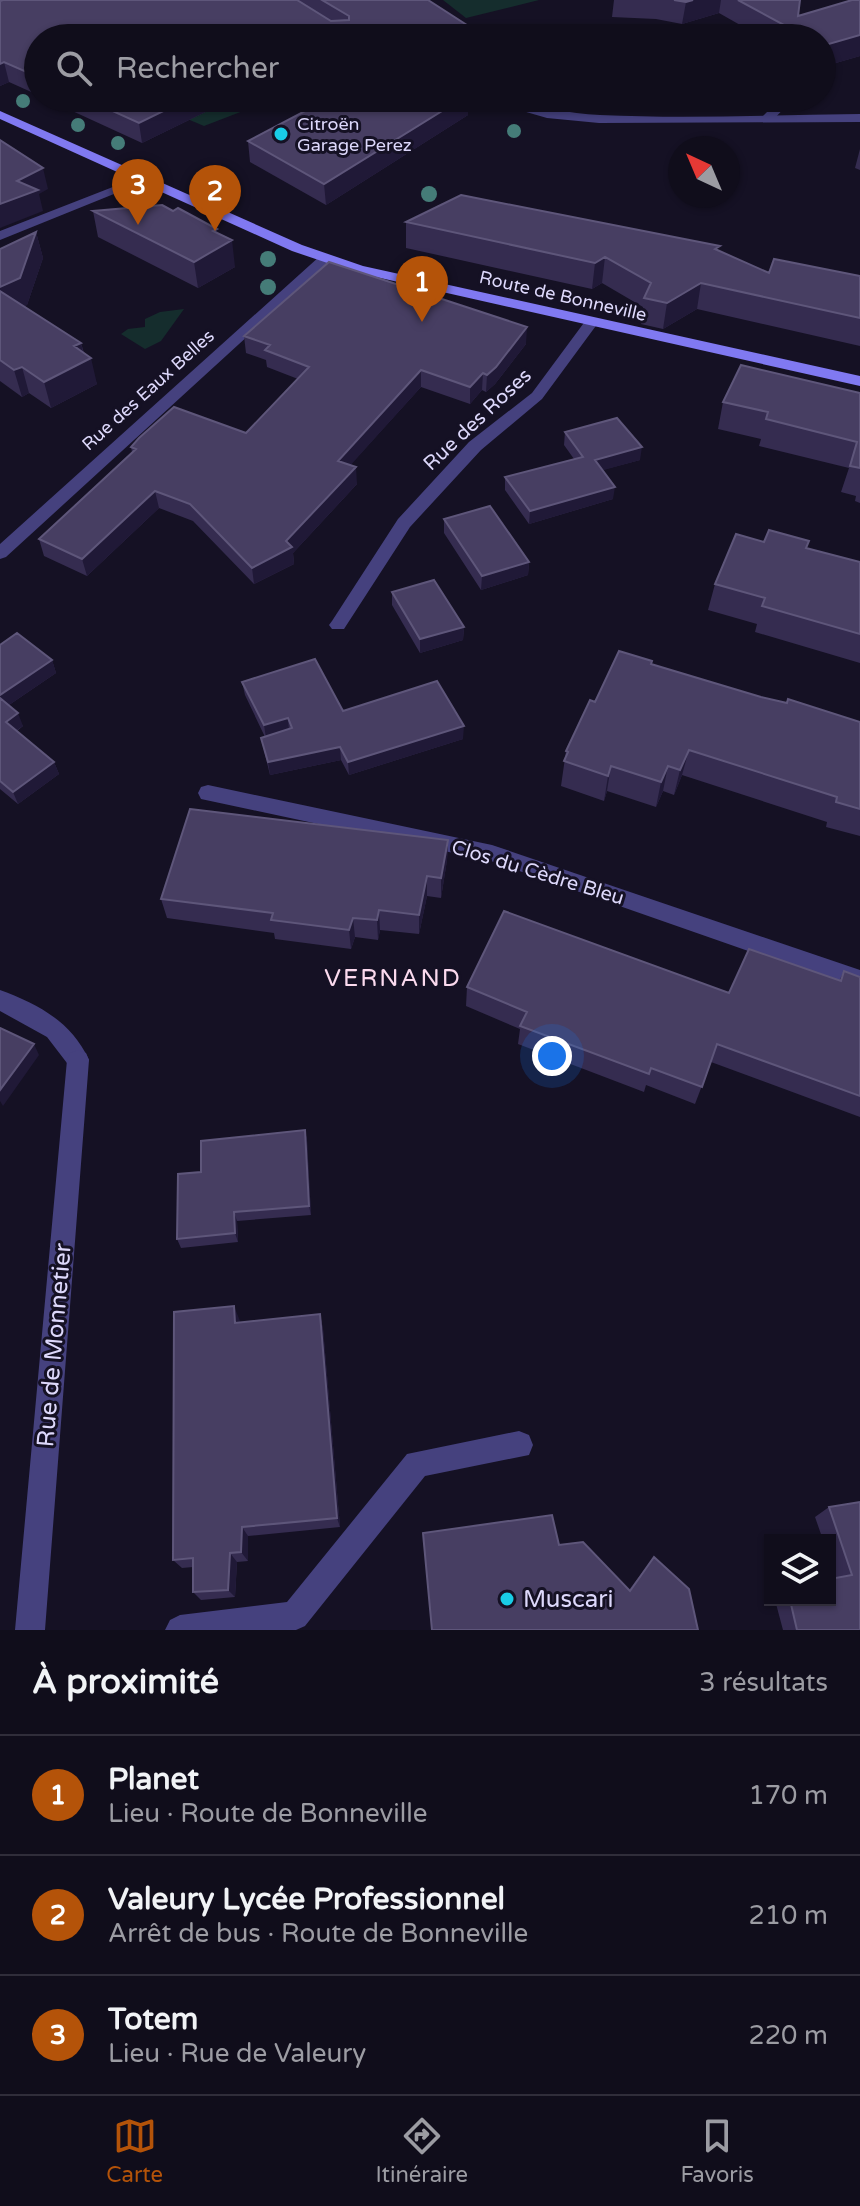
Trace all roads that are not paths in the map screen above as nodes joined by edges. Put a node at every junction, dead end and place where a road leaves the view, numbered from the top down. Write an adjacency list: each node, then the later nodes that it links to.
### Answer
1 (539, 112): 5 (street)
2 (774, 112): 5 (street)
3 (0, 115): 6 (main road, Route de Bonneville)
4 (860, 118): 5 (street)
5 (767, 119)
6 (145, 179): 7 (street); 8 (main road, Route de Bonneville)
7 (0, 236)
8 (325, 259): 9 (main road, Route de Bonneville); 11 (street, Rue des Eaux Belles)
9 (591, 323): 10 (main road, Route de Bonneville); 12 (street, Rue des Roses)
10 (860, 381)
11 (0, 553)
12 (338, 625)
13 (208, 793): 14 (street, Clos du Cèdre Bleu)
14 (860, 980)
15 (0, 1000): 18 (street, Rue de Monnetier)
16 (519, 1445): 17 (street)
17 (297, 1623): 19 (street)
18 (30, 1630)
19 (180, 1630)

